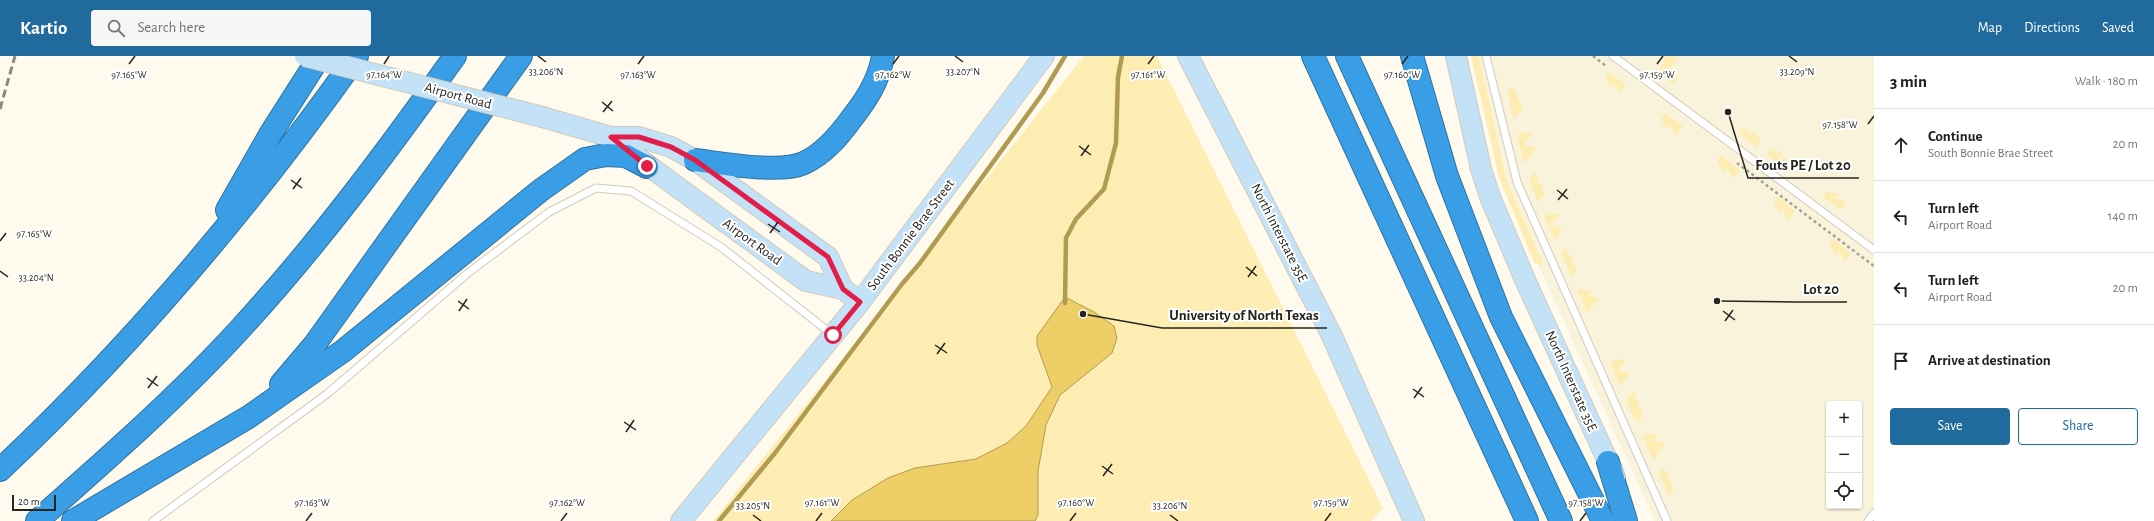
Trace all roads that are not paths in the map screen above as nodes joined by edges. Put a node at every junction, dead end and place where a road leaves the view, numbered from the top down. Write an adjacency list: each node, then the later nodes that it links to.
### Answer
1 (305, 56): 16 (main road, Airport Road, bridge)
2 (320, 56): 23 (highway)
3 (357, 56): 23 (highway)
4 (455, 56): 31 (highway)
5 (522, 56): 27 (highway)
6 (883, 56): 17 (highway)
7 (1044, 56): 25 (main road, South Bonnie Brae Street)
8 (1188, 56): 35 (main road, North Interstate 35E)
9 (1297, 56): 21 (highway)
10 (1313, 56): 21 (highway)
11 (1347, 56): 20 (highway)
12 (1412, 56): 38 (highway)
13 (1456, 56): 28 (main road, North Interstate 35E)
14 (1486, 56): 41 (lane)
15 (1613, 56): 22 (lane)
16 (611, 137): 17 (main road, Airport Road); 18 (main road, Airport Road)
17 (695, 160): 24 (main road, Airport Road)
18 (647, 166): 24 (main road, Airport Road); 27 (highway)
19 (1412, 182): 20 (highway)
20 (1430, 236): 37 (highway)
21 (1401, 247): 36 (highway)
22 (1874, 250)
23 (194, 266): 29 (highway)
24 (843, 289): 25 (main road, Airport Road)
25 (860, 302): 26 (main road, South Bonnie Brae Street)
26 (833, 335): 33 (lane); 34 (main road, South Bonnie Brae Street)
27 (250, 416): 32 (highway)
28 (1608, 462): 39 (highway); 40 (main road, North Interstate 35E)
29 (0, 470)
30 (1874, 513): 42 (lane)
31 (37, 521)
32 (73, 521)
33 (153, 521)
34 (681, 521)
35 (1414, 521)
36 (1527, 521)
37 (1561, 521)
38 (1603, 521)
39 (1626, 521)
40 (1634, 521)
41 (1667, 521)
42 (1868, 521)

